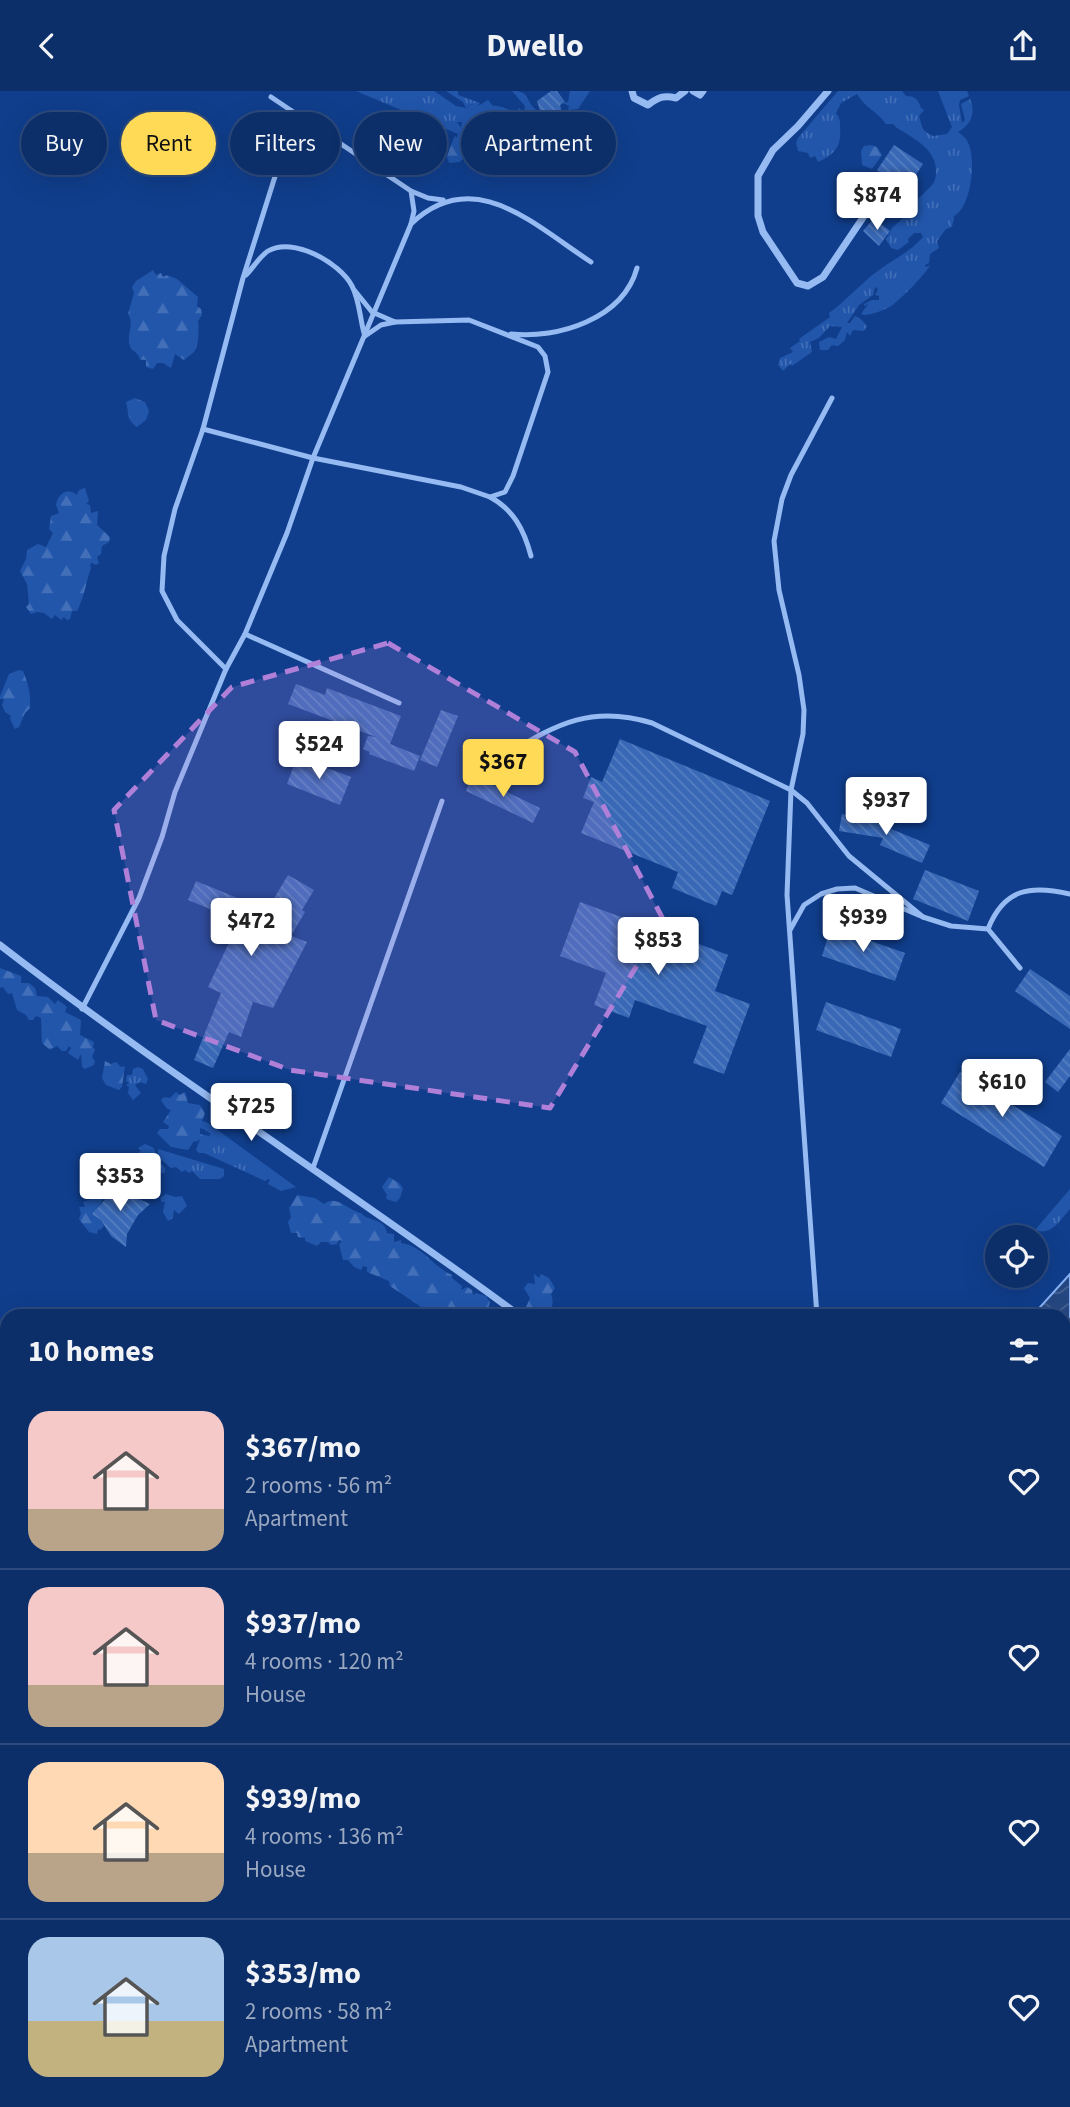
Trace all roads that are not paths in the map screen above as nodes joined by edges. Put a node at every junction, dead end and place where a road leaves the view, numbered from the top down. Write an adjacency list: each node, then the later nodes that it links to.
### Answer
1 (632, 91): 2 (street)
2 (685, 91)
3 (693, 91): 4 (street)
4 (703, 91)
5 (828, 91): 10 (street)
6 (271, 97): 7 (lane)
7 (294, 112)
8 (340, 143): 11 (lane)
9 (275, 175): 16 (lane)
10 (885, 185)
11 (411, 191): 12 (lane); 13 (lane)
12 (447, 201): 13 (lane); 14 (lane)
13 (411, 224): 18 (lane)
14 (591, 262)
15 (637, 268): 20 (lane)
16 (243, 278): 17 (lane); 23 (lane)
17 (352, 285): 18 (lane); 21 (lane)
18 (372, 312): 19 (lane); 21 (lane)
19 (395, 322): 20 (lane); 21 (lane)
20 (501, 332): 25 (lane)
21 (365, 336): 24 (lane)
22 (832, 398): 31 (lane)
23 (203, 429): 24 (lane); 28 (lane)
24 (313, 458): 25 (lane); 27 (lane)
25 (491, 497): 26 (lane)
26 (531, 556)
27 (245, 634): 28 (lane); 29 (lane)
28 (226, 669): 39 (lane)
29 (399, 703)
30 (508, 754): 31 (lane)
31 (791, 790): 34 (lane); 36 (lane)
32 (442, 801): 40 (lane)
33 (1070, 894): 35 (lane)
34 (923, 917): 35 (lane); 36 (lane)
35 (988, 929): 38 (lane)
36 (789, 933): 42 (lane)
37 (0, 945): 39 (street)
38 (1020, 968)
39 (82, 1009): 40 (street)
40 (313, 1168): 41 (street)
41 (510, 1309)
42 (816, 1309)

